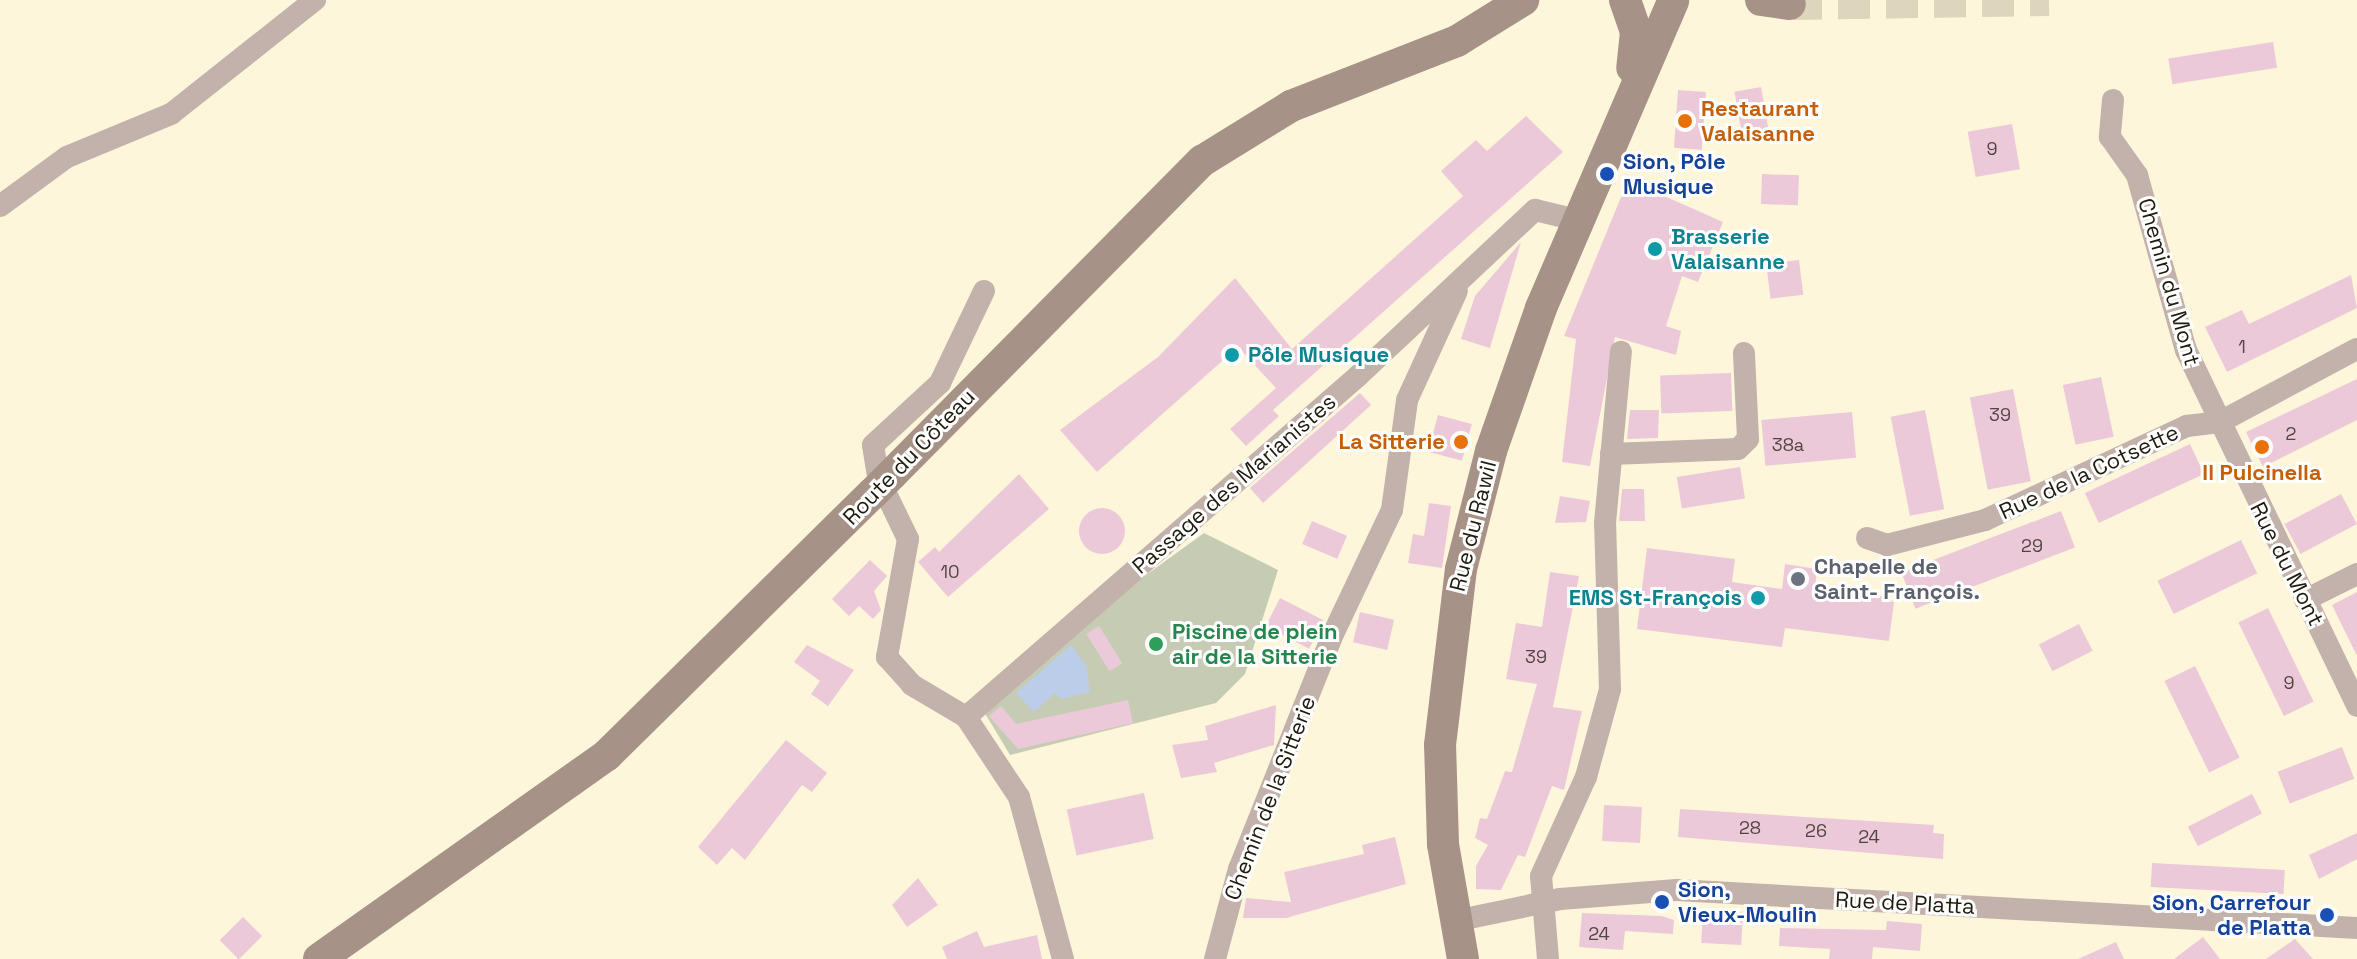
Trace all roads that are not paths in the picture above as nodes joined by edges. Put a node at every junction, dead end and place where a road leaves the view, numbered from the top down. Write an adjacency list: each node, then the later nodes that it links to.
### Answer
1 (315, 0): 7 (street)
2 (1523, 0): 24 (street, Route du Côteau)
3 (1626, 0): 4 (street); 6 (street, Rue du Rawil)
4 (1673, 1): 6 (street, Rue du Rawil)
5 (2113, 100): 14 (street, Chemin du Mont)
6 (1620, 114): 8 (street, Rue du Rawil)
7 (0, 206)
8 (1577, 220): 9 (street, Passage des Marianistes); 22 (street, Rue du Rawil)
9 (1460, 282): 20 (street, Passage des Marianistes); 26 (street, Chemin de la Sitterie)
10 (984, 291): 20 (street)
11 (2357, 349): 14 (street, Rue de la Cotsette)
12 (1621, 352): 15 (street)
13 (1744, 353): 15 (street)
14 (2220, 422): 16 (street, Rue de la Cotsette); 18 (street, Rue du Mont)
15 (1611, 454): 21 (street)
16 (1867, 538)
17 (2357, 574): 18 (street)
18 (2305, 600): 19 (street, Rue du Mont)
19 (2357, 706)
20 (966, 717): 25 (street)
21 (1540, 904): 22 (street, Rue de Platta); 23 (street, Rue de Platta); 28 (street)
22 (1455, 921): 27 (street, Rue du Rawil)
23 (2357, 928)
24 (319, 959)
25 (1063, 959)
26 (1215, 959)
27 (1463, 959)
28 (1548, 959)

